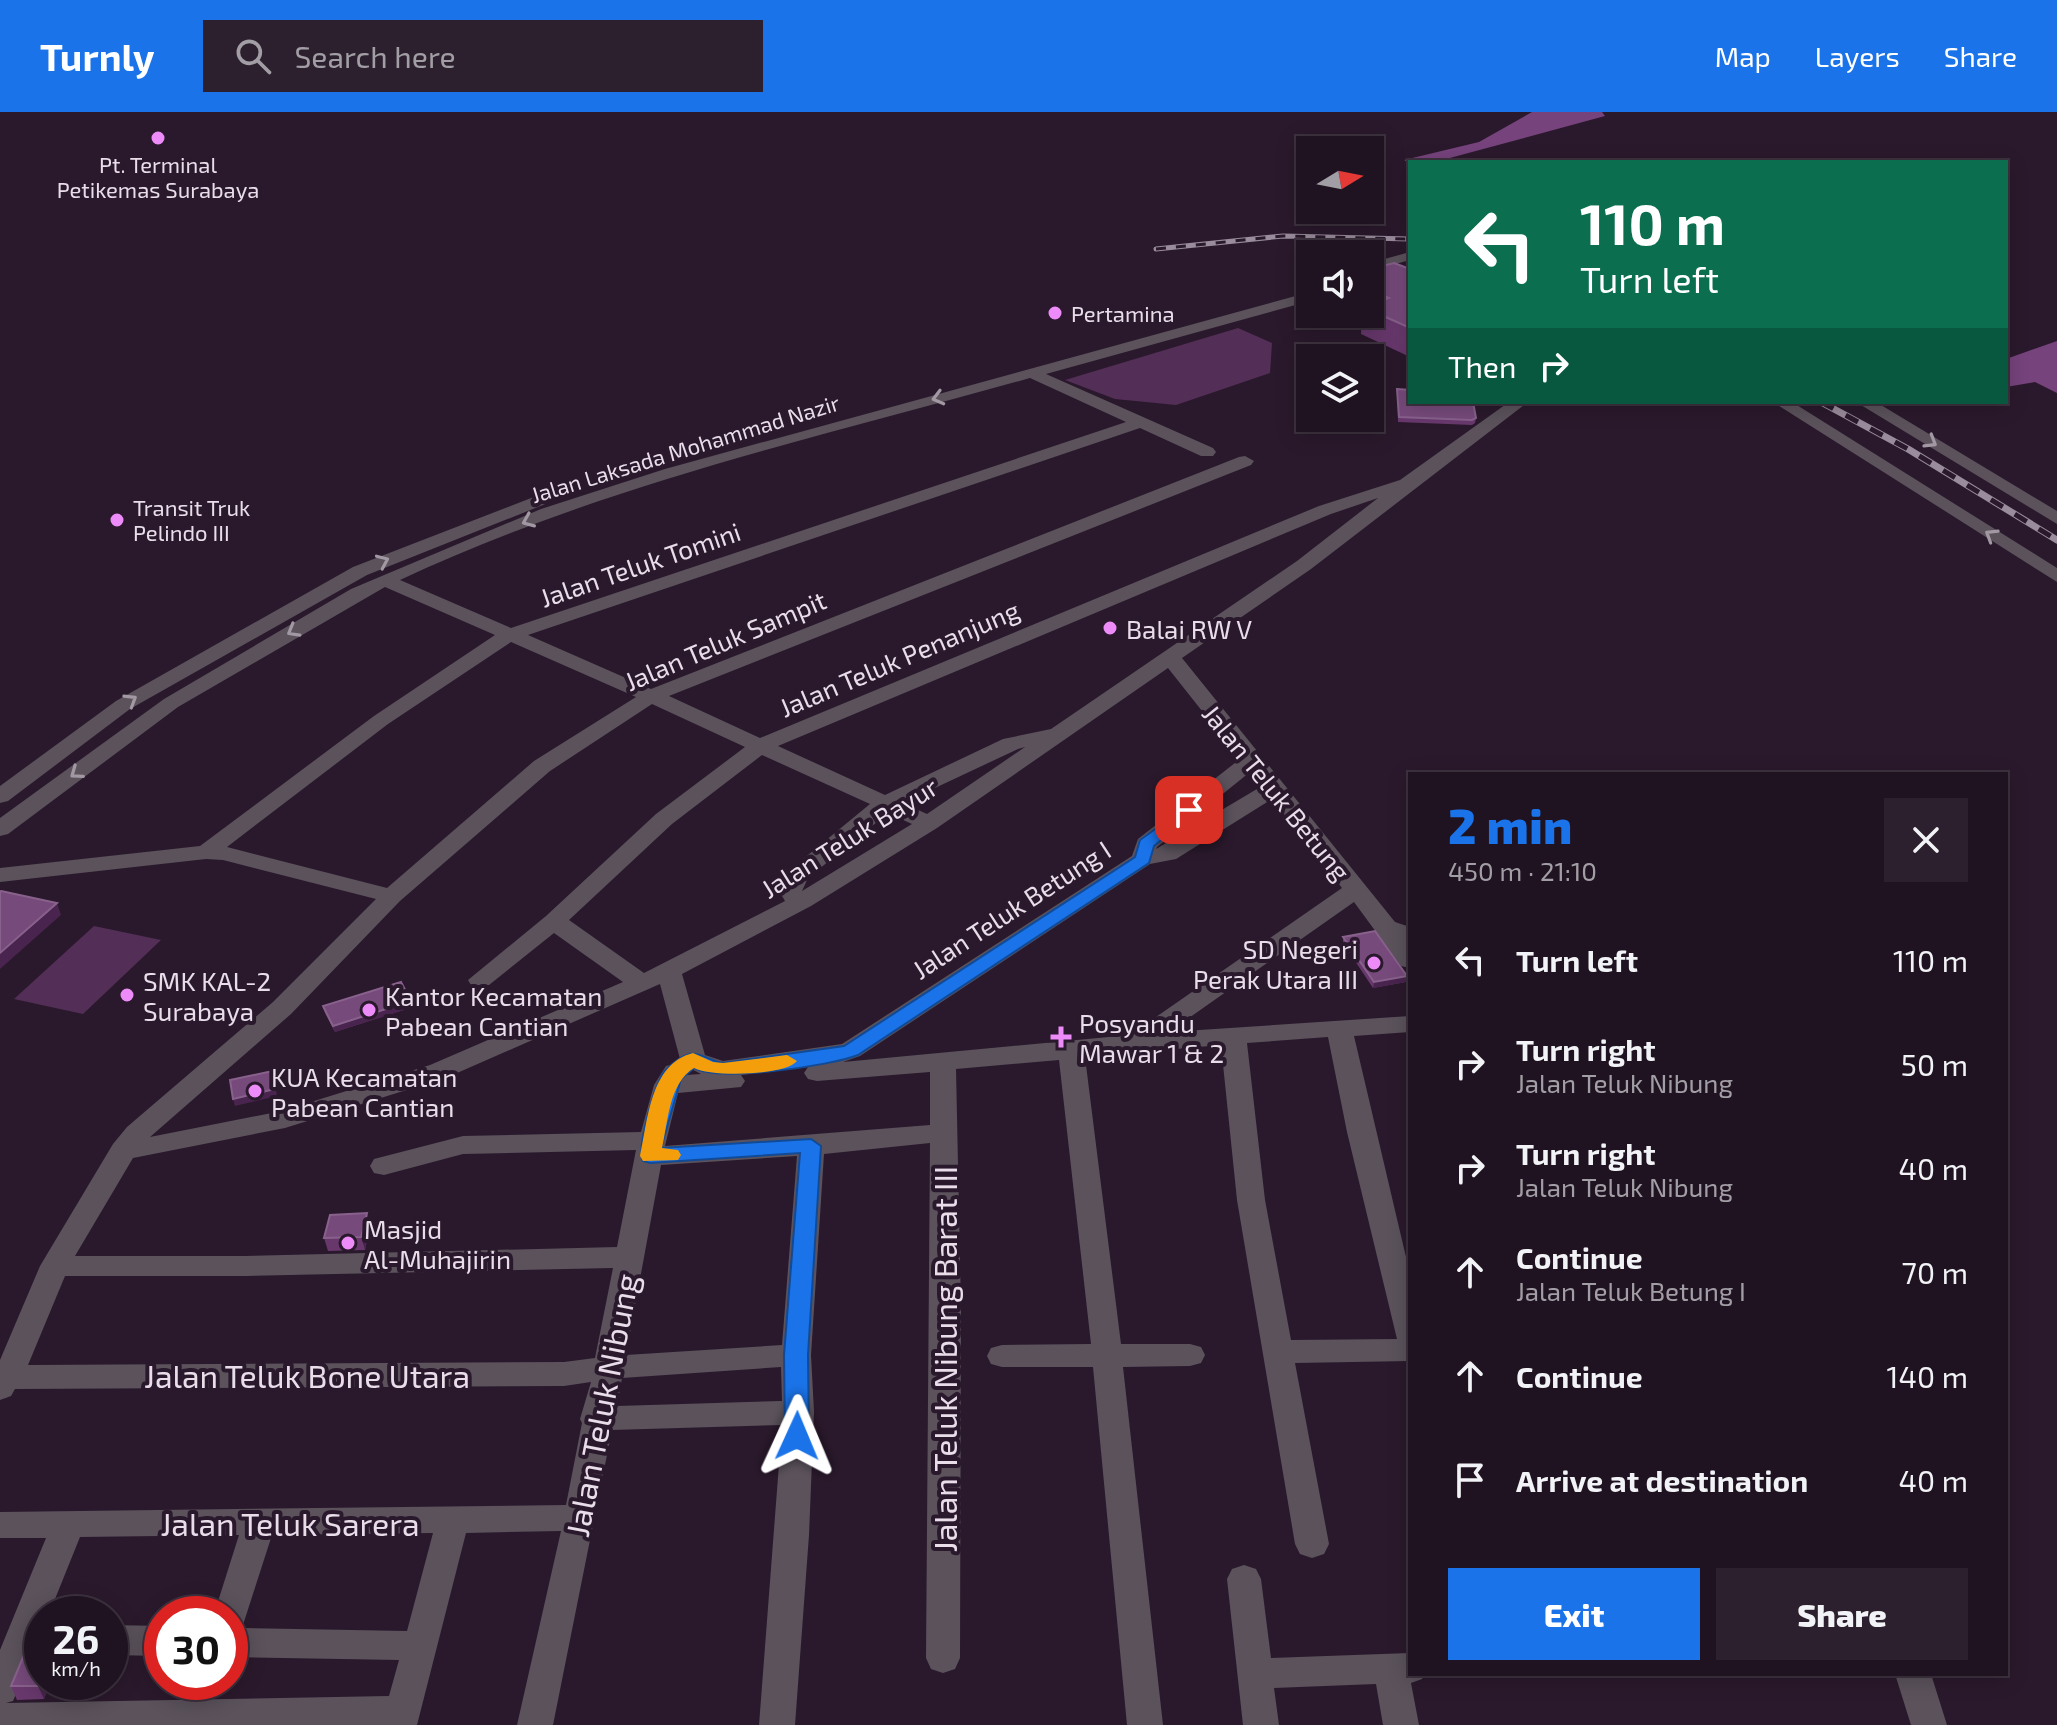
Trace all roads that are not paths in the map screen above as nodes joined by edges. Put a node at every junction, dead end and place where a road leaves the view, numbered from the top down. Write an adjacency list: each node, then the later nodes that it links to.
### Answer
1 (1408, 257): 2 (street)
2 (1384, 263)
3 (1408, 270): 4 (street)
4 (1384, 276)
5 (1296, 287): 25 (street, Jalan Laksada Mohammad Nazir, one-way to 5)
6 (1296, 300): 7 (street, Jalan Laksada Mohammad Nazir)
7 (1031, 373): 11 (street); 17 (street, Jalan Laksada Mohammad Nazir, one-way to 17)
8 (1517, 404): 14 (street, Jalan Teluk Bayur)
9 (1784, 404): 16 (street, one-way to 9)
10 (1867, 404): 15 (street, one-way to 15)
11 (1141, 422): 12 (street); 18 (street, Jalan Teluk Tomini)
12 (1207, 452)
13 (1245, 461): 20 (street, Jalan Teluk Sampit)
14 (1408, 483): 19 (street, Jalan Teluk Bayur); 22 (street, Jalan Teluk Penanjung)
15 (2057, 519)
16 (2057, 576)
17 (384, 580): 18 (street); 28 (street, Jalan Laksada Mohammad Nazir, one-way to 28)
18 (509, 635): 20 (street); 29 (street, Jalan Teluk Tomini)
19 (1169, 656): 21 (street, Jalan Teluk Bayur); 23 (street, Jalan Teluk Betung)
20 (651, 696): 22 (street); 33 (street, Jalan Teluk Sampit)
21 (1057, 734): 26 (street); 27 (street, Jalan Teluk Bayur)
22 (762, 745): 26 (street); 35 (street, Jalan Teluk Penanjung)
23 (1252, 760): 24 (street, Jalan Teluk Betung); 30 (street)
24 (1274, 788): 30 (street, Jalan Teluk Betung I); 32 (street, Jalan Teluk Betung)
25 (0, 796)
26 (887, 802): 27 (street); 34 (street)
27 (929, 823): 34 (street, Jalan Teluk Bayur)
28 (0, 829)
29 (206, 852): 31 (street); 33 (street)
30 (1143, 859): 47 (street, Jalan Teluk Betung I)
31 (0, 875)
32 (1355, 890): 36 (street, Jalan Teluk Betung); 45 (street)
33 (392, 896): 53 (street, Jalan Teluk Sampit)
34 (803, 901): 39 (street, Jalan Teluk Bayur)
35 (554, 921): 40 (street, Jalan Teluk Penanjung); 41 (street)
36 (1386, 927): 37 (street); 38 (street, Jalan Teluk Betung)
37 (1408, 934)
38 (1408, 958)
39 (669, 971): 41 (street, Jalan Teluk Bayur); 47 (street)
40 (480, 980)
41 (640, 982): 53 (street, Jalan Teluk Bayur)
42 (1408, 1024): 43 (street)
43 (1340, 1031): 44 (street); 57 (street)
44 (1233, 1037): 45 (street); 59 (street)
45 (1137, 1042): 46 (street)
46 (1071, 1051): 48 (street); 61 (street)
47 (693, 1059): 49 (street)
48 (943, 1061): 49 (street); 50 (street, Jalan Teluk Nibung Barat III)
49 (667, 1085): 52 (street, Jalan Teluk Nibung)
50 (945, 1133): 51 (street); 80 (street, Jalan Teluk Nibung Barat III)
51 (811, 1146): 52 (street); 60 (street)
52 (651, 1148): 54 (street); 55 (street, Jalan Teluk Nibung)
53 (123, 1151): 56 (street, Jalan Teluk Sampit)
54 (384, 1166)
55 (630, 1257): 56 (street); 64 (street, Jalan Teluk Nibung)
56 (55, 1266): 65 (street, Jalan Teluk Sampit)
57 (1408, 1327)
58 (1408, 1350): 59 (street)
59 (1279, 1352): 73 (street)
60 (796, 1355): 64 (street, Jalan Teluk Bone Utara); 66 (street)
61 (1105, 1355): 62 (street); 63 (street); 89 (street)
62 (1190, 1355)
63 (1002, 1356)
64 (607, 1368): 65 (street, Jalan Teluk Bone Utara); 67 (street, Jalan Teluk Nibung)
65 (2, 1380)
66 (798, 1412): 67 (street); 88 (street)
67 (596, 1419): 68 (street, Jalan Teluk Nibung)
68 (580, 1518): 69 (street, Jalan Teluk Sarera); 87 (street, Jalan Teluk Nibung)
69 (452, 1522): 72 (street, Jalan Teluk Sarera); 78 (street)
70 (69, 1523): 71 (street, Jalan Teluk Sarera); 72 (street, Jalan Teluk Sarera); 75 (street)
71 (0, 1525)
72 (259, 1525): 76 (street)
73 (1312, 1544)
74 (1244, 1579): 82 (street)
75 (46, 1596)
76 (237, 1596)
77 (248, 1642): 78 (street)
78 (420, 1646): 85 (street)
79 (24, 1652): 84 (street)
80 (943, 1658)
81 (1401, 1668): 82 (street); 91 (street)
82 (1256, 1674): 90 (street)
83 (1914, 1676): 92 (street)
84 (0, 1690)
85 (401, 1718): 86 (street)
86 (0, 1719)
87 (535, 1725)
88 (777, 1725)
89 (1145, 1725)
90 (1261, 1725)
91 (1401, 1725)
92 (1929, 1725)

